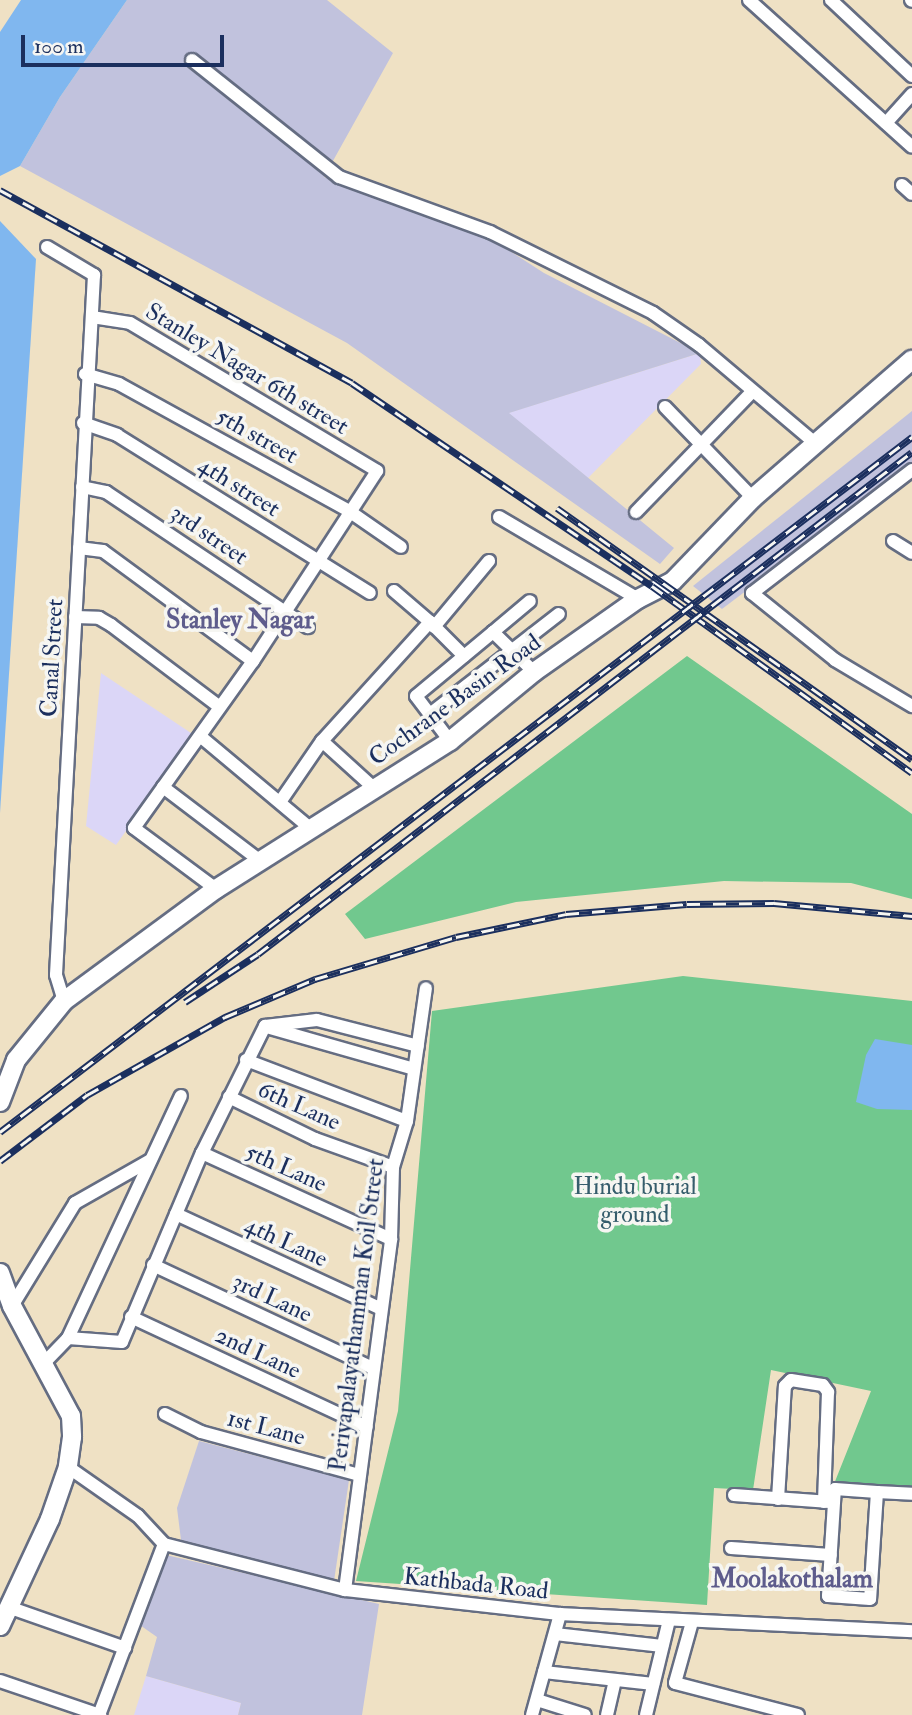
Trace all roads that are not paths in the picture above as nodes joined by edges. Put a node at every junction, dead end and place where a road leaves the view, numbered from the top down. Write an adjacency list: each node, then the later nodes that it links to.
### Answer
1 (749, 0): 6 (street)
2 (831, 0): 4 (street)
3 (192, 60): 14 (street)
4 (912, 76)
5 (912, 94): 6 (street)
6 (886, 123): 7 (street)
7 (912, 147)
8 (902, 185): 9 (street)
9 (912, 194)
10 (47, 247): 11 (street, Canal Street)
11 (92, 317): 13 (street, Canal Street); 22 (street, Stanley Nagar 6th street)
12 (912, 360): 17 (main road, Cochrane Basin Road)
13 (85, 374): 16 (street, Canal Street); 22 (street, 5th street)
14 (751, 393): 17 (street); 18 (street)
15 (666, 407): 18 (street)
16 (83, 424): 20 (street, Canal Street); 29 (street, 4th street)
17 (815, 443): 21 (main road, Cochrane Basin Road)
18 (702, 445): 21 (street); 23 (street)
19 (912, 470): 45 (street)
20 (82, 487): 27 (street, Canal Street); 35 (street, 3rd street)
21 (753, 498): 33 (main road, Cochrane Basin Road)
22 (349, 511): 26 (street, 5th street); 29 (street)
23 (636, 512)
24 (499, 517): 33 (street)
25 (893, 541): 28 (street)
26 (401, 547)
27 (79, 548): 37 (street, Canal Street); 43 (street)
28 (912, 553)
29 (315, 559): 32 (street, 4th street); 35 (street)
30 (488, 561): 38 (street)
31 (394, 591): 38 (street)
32 (370, 593)
33 (638, 599): 44 (main road, Cochrane Basin Road)
34 (530, 601): 40 (street)
35 (285, 612): 39 (street, 3rd street); 43 (street)
36 (559, 614): 41 (street)
37 (75, 617): 46 (street); 58 (street, Canal Street)
38 (432, 625): 42 (street); 49 (street)
39 (308, 627)
40 (493, 632): 41 (street); 42 (street)
41 (512, 650): 44 (street); 47 (street)
42 (464, 656): 47 (street)
43 (253, 662): 46 (street)
44 (534, 672): 50 (main road, Cochrane Basin Road)
45 (912, 706)
46 (220, 707): 48 (street)
47 (430, 714): 50 (street)
48 (200, 736): 51 (street); 53 (street)
49 (322, 741): 52 (street); 53 (street)
50 (450, 741): 52 (main road, Cochrane Basin Road)
51 (163, 787): 55 (street); 56 (street)
52 (375, 789): 54 (main road, Cochrane Basin Road)
53 (280, 802): 54 (street)
54 (309, 827): 55 (main road, Cochrane Basin Road)
55 (259, 860): 56 (main road, Cochrane Basin Road)
56 (216, 889): 58 (main road, Cochrane Basin Road)
57 (426, 988): 60 (street, Periyapalayathamman Koil Street)
58 (64, 1001): 65 (main road, Cochrane Basin Road)
59 (265, 1026): 60 (street); 61 (street); 62 (street)
60 (418, 1045): 62 (street, Periyapalayathamman Koil Street)
61 (246, 1060): 64 (street); 66 (street)
62 (414, 1069): 66 (street, Periyapalayathamman Koil Street)
63 (181, 1096): 68 (street)
64 (229, 1097): 67 (street); 69 (street, 6th Lane)
65 (0, 1102)
66 (407, 1121): 69 (street, Periyapalayathamman Koil Street)
67 (202, 1153): 70 (street); 71 (street, 5th Lane)
68 (149, 1161): 74 (street); 77 (street)
69 (393, 1167): 71 (street, Periyapalayathamman Koil Street)
70 (176, 1214): 72 (street); 75 (street, 4th Lane)
71 (391, 1239): 75 (street, Periyapalayathamman Koil Street)
72 (153, 1265): 76 (street); 79 (street, 3rd Lane)
73 (0, 1273): 74 (main road)
74 (12, 1306): 78 (main road)
75 (379, 1307): 79 (street, Periyapalayathamman Koil Street)
76 (131, 1317): 77 (street); 81 (street, 2nd Lane)
77 (68, 1338): 78 (street)
78 (45, 1362): 82 (main road)
79 (373, 1368): 81 (street, Periyapalayathamman Koil Street)
80 (165, 1415): 83 (street, 1st Lane)
81 (367, 1427): 83 (street, Periyapalayathamman Koil Street)
82 (68, 1467): 89 (street); 93 (main road)
83 (359, 1475): 92 (street, Periyapalayathamman Koil Street)
84 (877, 1492): 85 (street); 87 (street); 91 (street)
85 (912, 1494)
86 (734, 1495): 88 (street)
87 (831, 1498): 88 (street); 88 (street); 91 (street)
88 (778, 1499)
89 (164, 1544): 92 (street, Kathbada Road); 101 (street)
90 (731, 1548): 91 (street)
91 (831, 1555)
92 (345, 1590): 94 (street, Kathbada Road)
93 (11, 1608): 97 (main road); 101 (street)
94 (560, 1614): 95 (street, Kathbada Road); 99 (street)
95 (669, 1620): 96 (street, Kathbada Road); 100 (street)
96 (692, 1622): 98 (street, Kathbada Road); 112 (street)
97 (0, 1626)
98 (912, 1632)
99 (555, 1634): 100 (street); 102 (street)
100 (662, 1646): 105 (street)
101 (125, 1647): 107 (street)
102 (544, 1672): 103 (street); 106 (street)
103 (615, 1680): 105 (street); 110 (street)
104 (0, 1681): 107 (street)
105 (653, 1684): 111 (street)
106 (537, 1700): 108 (street); 109 (street)
107 (99, 1715)
108 (532, 1715)
109 (586, 1715)
110 (607, 1715)
111 (646, 1715)
112 (798, 1715)

